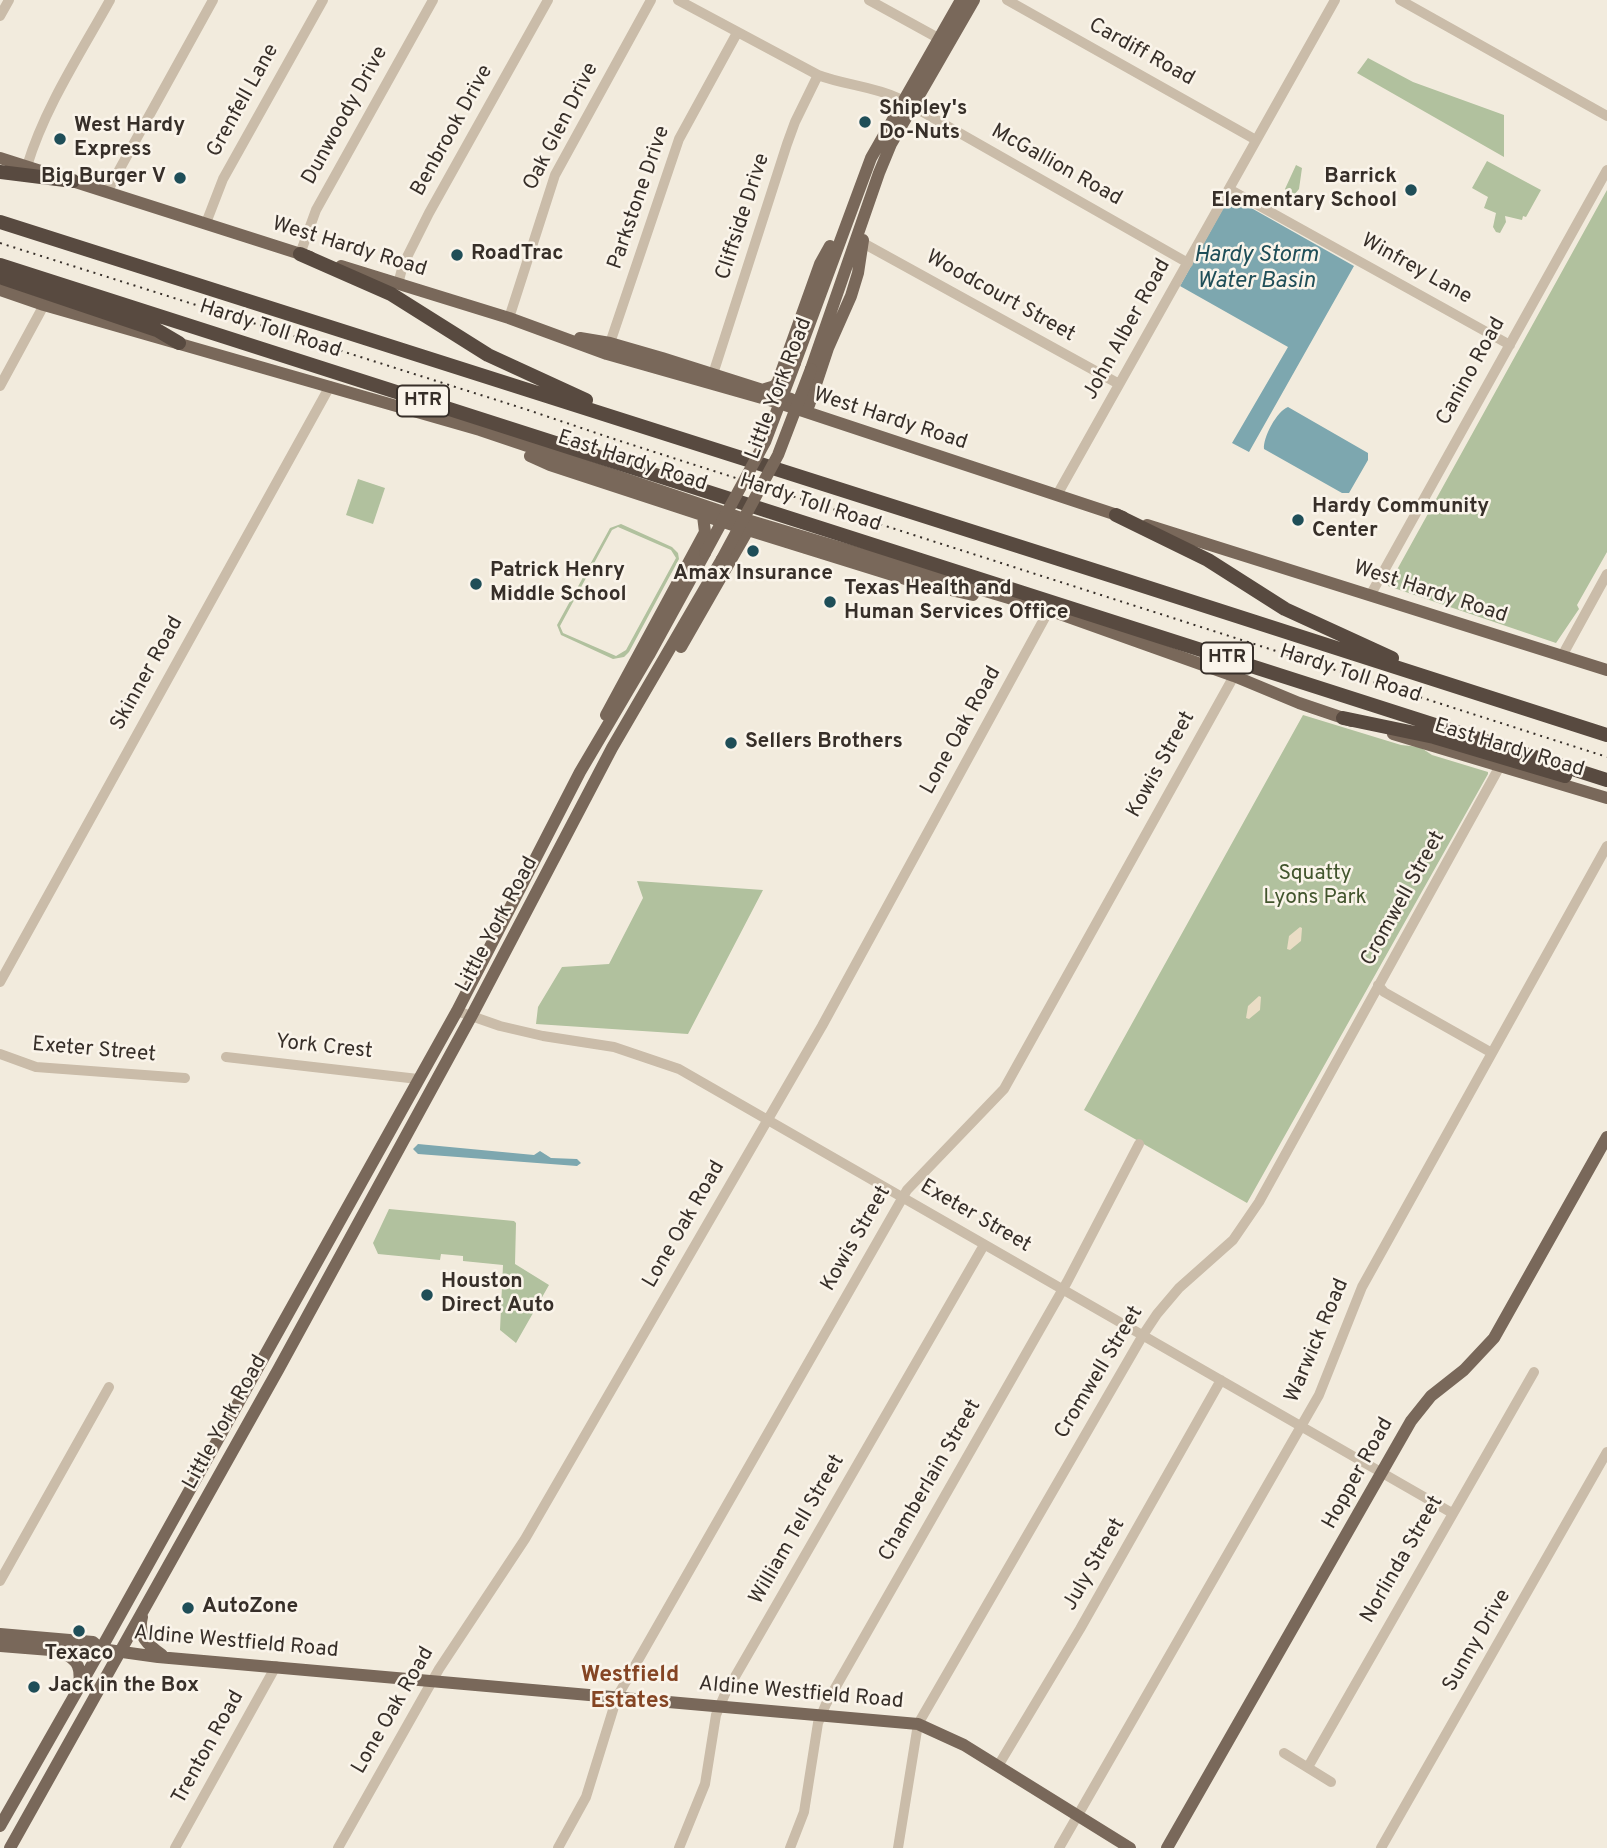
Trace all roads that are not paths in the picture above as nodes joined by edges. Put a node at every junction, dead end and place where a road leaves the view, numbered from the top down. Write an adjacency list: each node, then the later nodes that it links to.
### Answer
1 (9, 0): 15 (street)
2 (110, 0): 23 (street)
3 (213, 0): 28 (street)
4 (323, 0): 32 (street, Grenfell Lane)
5 (433, 0): 34 (street, Dunwoody Drive)
6 (548, 0): 38 (street, Benbrook Drive)
7 (652, 0): 41 (street, Oak Glen Drive)
8 (678, 0): 16 (street, McGallion Road)
9 (869, 0): 17 (street)
10 (961, 0): 17 (main road, Little York Road)
11 (974, 0): 19 (main road, Little York Road)
12 (1007, 0): 21 (street, Cardiff Road)
13 (1335, 0): 21 (street, John Alber Road)
14 (1400, 0): 20 (street)
15 (0, 16)
16 (737, 33): 18 (street, McGallion Road); 43 (street, Parkstone Drive)
17 (938, 38): 19 (main road, Little York Road)
18 (818, 75): 19 (street, McGallion Road); 48 (street, Cliffside Drive)
19 (907, 104): 29 (main road, Little York Road); 30 (main road, Little York Road); 35 (street, McGallion Road)
20 (1607, 116)
21 (1256, 140): 27 (street, John Alber Road)
22 (0, 158): 23 (main road, West Hardy Road)
23 (27, 166): 26 (main road, West Hardy Road)
24 (1607, 170): 45 (street, Canino Road)
25 (0, 172): 26 (highway)
26 (73, 181): 28 (main road, West Hardy Road)
27 (1229, 189): 35 (street, John Alber Road); 45 (street, Winfrey Lane)
28 (107, 192): 32 (main road, West Hardy Road)
29 (848, 215): 46 (main road); 53 (main road, Little York Road, bridge)
30 (865, 218): 33 (main road); 47 (main road, Little York Road)
31 (0, 222): 56 (highway, Hardy Toll Road / HTR)
32 (206, 223): 34 (main road, West Hardy Road)
33 (863, 243): 47 (main road); 49 (street, Woodcourt Street)
34 (300, 254): 38 (main road, West Hardy Road); 56 (highway)
35 (1188, 263): 49 (street, John Alber Road)
36 (0, 265): 78 (highway, Hardy Toll Road / HTR)
37 (0, 277): 44 (highway)
38 (398, 284): 41 (main road, West Hardy Road)
39 (0, 290): 40 (main road, East Hardy Road)
40 (44, 306): 44 (main road, East Hardy Road); 50 (street)
41 (509, 318): 42 (main road, West Hardy Road)
42 (549, 332): 43 (main road); 53 (main road, West Hardy Road)
43 (610, 343): 48 (main road)
44 (179, 344): 51 (main road, East Hardy Road)
45 (1510, 345): 66 (street, Canino Road)
46 (781, 373): 47 (main road); 52 (main road)
47 (814, 373): 54 (main road, Little York Road, bridge)
48 (713, 374): 52 (main road)
49 (1119, 384): 58 (street, John Alber Road)
50 (0, 386)
51 (330, 386): 55 (main road, East Hardy Road); 84 (street, Skinner Road)
52 (765, 389): 54 (main road)
53 (781, 404): 54 (main road, West Hardy Road, bridge); 59 (main road, Little York Road, bridge)
54 (803, 407): 57 (main road, West Hardy Road); 57 (main road); 62 (main road, Little York Road, bridge)
55 (480, 430): 59 (main road, East Hardy Road); 61 (main road)
56 (668, 435): 71 (highway, Hardy Toll Road / HTR)
57 (976, 469): 58 (main road, West Hardy Road)
58 (1057, 495): 60 (main road, West Hardy Road)
59 (726, 513): 62 (main road, East Hardy Road, bridge); 63 (main road, Little York Road, bridge)
60 (1116, 515): 66 (main road, West Hardy Road); 71 (highway)
61 (703, 516): 62 (main road); 63 (main road)
62 (746, 525): 64 (main road); 67 (main road, East Hardy Road); 67 (main road); 74 (main road, Little York Road, bridge)
63 (703, 547): 64 (main road); 75 (main road, Little York Road)
64 (735, 554): 74 (main road)
65 (1607, 574): 68 (street)
66 (1371, 594): 68 (main road, West Hardy Road)
67 (1049, 610): 70 (main road, East Hardy Road); 93 (street, Lone Oak Road)
68 (1562, 656): 69 (main road, West Hardy Road)
69 (1607, 670)
70 (1234, 676): 72 (main road, East Hardy Road); 96 (street, Kowis Street)
71 (1424, 676): 73 (highway, Hardy Toll Road / HTR)
72 (1343, 718): 77 (main road, East Hardy Road); 79 (highway)
73 (1607, 735)
74 (612, 748): 76 (main road, Little York Road)
75 (589, 757): 76 (main road); 82 (main road, Little York Road)
76 (603, 765): 83 (main road, Little York Road)
77 (1500, 766): 80 (main road, East Hardy Road); 85 (street, Cromwell Street)
78 (1607, 780)
79 (1607, 788)
80 (1607, 798)
81 (1607, 846): 88 (street, Warwick Road)
82 (505, 916): 83 (main road); 86 (main road, Little York Road)
83 (522, 924): 87 (main road, Little York Road)
84 (0, 982)
85 (1378, 985): 88 (street); 101 (street, Cromwell Street)
86 (457, 1011): 87 (street, Exeter Street); 92 (main road, Little York Road)
87 (472, 1015): 93 (street, Exeter Street); 100 (main road, Little York Road)
88 (1492, 1053): 105 (street, Warwick Road)
89 (0, 1054): 91 (street, Exeter Street)
90 (226, 1057): 92 (street, York Crest)
91 (186, 1079)
92 (418, 1079): 99 (main road, Little York Road)
93 (768, 1120): 96 (street, Exeter Street); 118 (street, Lone Oak Road)
94 (1607, 1137): 107 (main road, Hopper Road)
95 (1139, 1144): 98 (street, Chamberlain Street)
96 (903, 1197): 97 (street, Exeter Street); 120 (street, Kowis Street)
97 (984, 1245): 98 (street, Exeter Street); 121 (street, William Tell Street)
98 (1063, 1289): 101 (street, Exeter Street); 122 (street, Chamberlain Street)
99 (283, 1322): 100 (main road); 113 (main road, Little York Road)
100 (300, 1330): 110 (main road, Little York Road)
101 (1143, 1335): 103 (street, Exeter Street); 123 (street, Cromwell Street)
102 (1534, 1372): 108 (street, Norlinda Street)
103 (1221, 1380): 105 (street, Exeter Street); 125 (street, July Street)
104 (109, 1387): 109 (street)
105 (1301, 1426): 107 (street, Exeter Street); 128 (street, Warwick Road)
106 (1607, 1452): 140 (street, Sunny Drive)
107 (1384, 1472): 108 (street, Exeter Street); 139 (main road, Hopper Road)
108 (1452, 1513): 126 (street, Norlinda Street)
109 (0, 1581)
110 (144, 1609): 115 (main road, Little York Road); 116 (main road)
111 (0, 1634): 113 (main road, Aldine Westfield Road)
112 (0, 1646): 114 (main road, Aldine Westfield Road)
113 (101, 1650): 114 (main road, Aldine Westfield Road); 115 (main road, Aldine Westfield Road); 119 (main road, Little York Road)
114 (60, 1651): 119 (main road)
115 (120, 1652): 116 (main road, Aldine Westfield Road); 130 (main road, Little York Road)
116 (166, 1658): 117 (main road, Aldine Westfield Road)
117 (276, 1666): 118 (main road, Aldine Westfield Road); 131 (street, Trenton Road)
118 (432, 1681): 120 (main road, Aldine Westfield Road); 132 (street, Lone Oak Road)
119 (79, 1686): 129 (main road, Little York Road)
120 (617, 1697): 121 (main road, Aldine Westfield Road); 133 (street, Kowis Street)
121 (720, 1705): 122 (main road, Aldine Westfield Road); 134 (street, William Tell Street)
122 (822, 1714): 123 (main road, Aldine Westfield Road); 135 (street, Chamberlain Street)
123 (918, 1724): 125 (main road, Aldine Westfield Road); 136 (street, Cromwell Street)
124 (1284, 1753): 126 (street)
125 (998, 1766): 128 (main road, Aldine Westfield Road)
126 (1308, 1767): 127 (street)
127 (1331, 1782)
128 (1077, 1816): 137 (street, Warwick Road); 138 (main road, Aldine Westfield Road)
129 (0, 1826)
130 (10, 1848)
131 (175, 1848)
132 (338, 1848)
133 (558, 1848)
134 (679, 1848)
135 (790, 1848)
136 (898, 1848)
137 (1059, 1848)
138 (1130, 1848)
139 (1167, 1848)
140 (1381, 1848)

